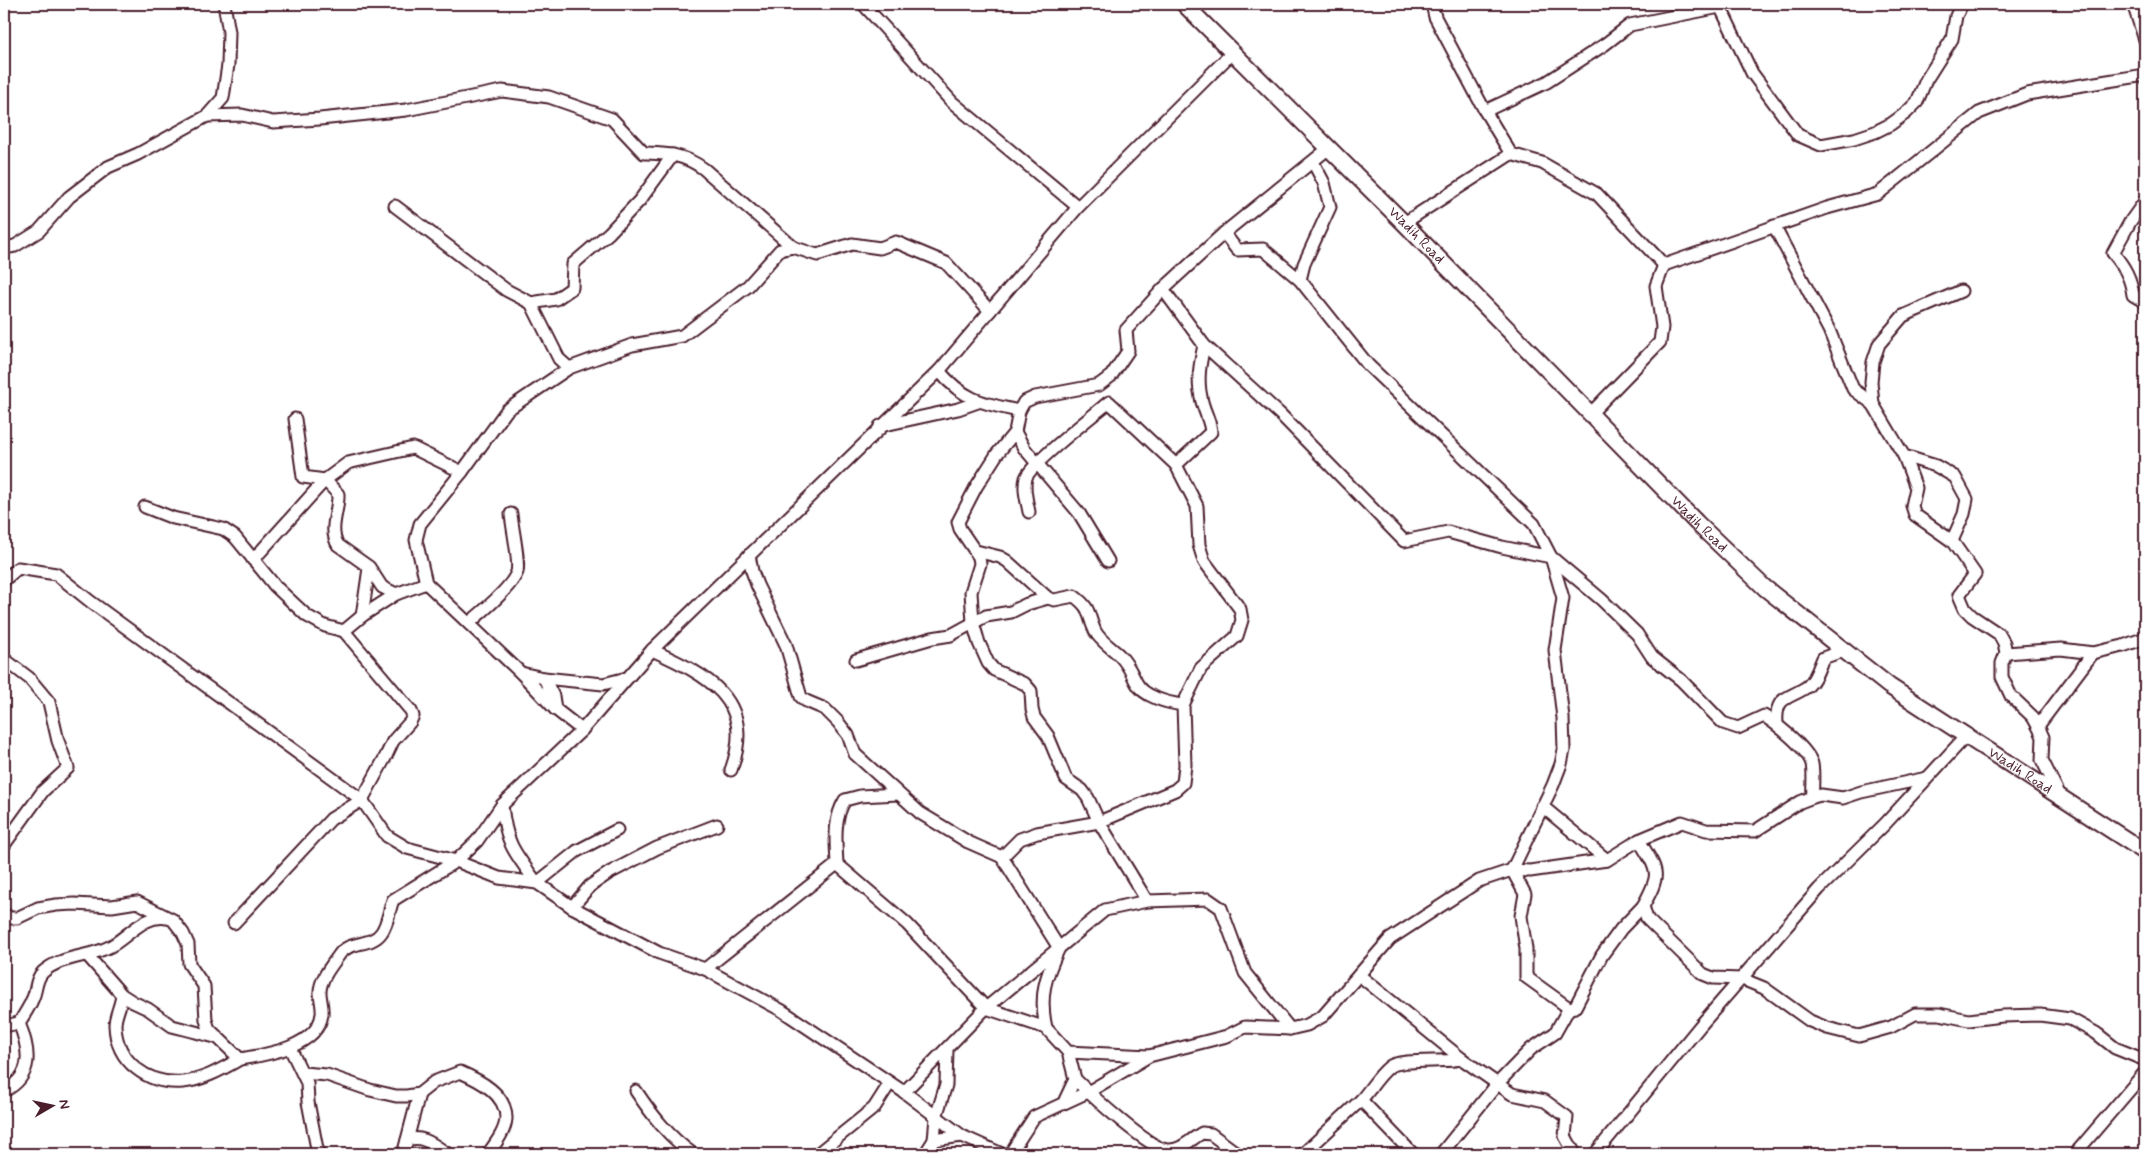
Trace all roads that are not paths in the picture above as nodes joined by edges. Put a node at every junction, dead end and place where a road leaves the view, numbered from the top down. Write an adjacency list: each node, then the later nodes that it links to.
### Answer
1 (224, 4): 12 (street)
2 (863, 4): 19 (street)
3 (1184, 4): 9 (street, Wadih Road)
4 (1432, 4): 11 (street)
5 (1962, 4): 7 (street)
6 (2133, 4): 8 (street)
7 (1719, 5): 11 (street)
8 (2145, 40)
9 (1232, 53): 13 (street, Wadih Road); 19 (street)
10 (2145, 74): 21 (street)
11 (1485, 111): 14 (street)
12 (207, 116): 15 (street); 24 (street)
13 (1329, 148): 16 (street); 20 (street, Wadih Road)
14 (1511, 154): 20 (street); 25 (street)
15 (674, 155): 23 (street); 30 (street)
16 (1313, 162): 22 (street); 26 (street)
17 (2145, 201): 29 (street)
18 (396, 206): 30 (street)
19 (1078, 207): 31 (street)
20 (1404, 223): 40 (street, Wadih Road)
21 (1774, 226): 25 (street); 38 (street)
22 (1224, 233): 26 (street); 27 (street)
23 (793, 247): 31 (street); 33 (street)
24 (4, 248)
25 (1664, 265): 40 (street)
26 (1300, 280): 57 (street)
27 (1163, 288): 32 (street); 35 (street)
28 (1961, 291): 38 (street)
29 (2145, 302)
30 (531, 303): 33 (street)
31 (990, 311): 34 (street)
32 (1204, 345): 46 (street); 57 (street)
33 (570, 368): 47 (street)
34 (939, 371): 36 (street); 42 (street)
35 (1099, 385): 37 (street); 39 (street)
36 (978, 402): 39 (street); 42 (street)
37 (1109, 402): 45 (street); 46 (street)
38 (1873, 404): 44 (street)
39 (1019, 411): 43 (street)
40 (1590, 414): 71 (street, Wadih Road)
41 (295, 419): 48 (street)
42 (880, 426): 56 (street)
43 (1015, 432): 45 (street); 55 (street)
44 (1904, 456): 54 (street); 54 (street)
45 (1037, 464): 52 (street); 59 (street)
46 (1176, 465): 79 (street)
47 (462, 472): 49 (street); 62 (street)
48 (303, 477): 49 (street); 50 (street)
49 (324, 480): 50 (street); 60 (street)
50 (308, 499): 58 (street)
51 (145, 507): 58 (street)
52 (1029, 512)
53 (511, 514): 67 (street)
54 (1952, 542): 72 (street)
55 (976, 551): 64 (street); 66 (street)
56 (749, 555): 70 (street); 87 (street)
57 (1551, 557): 81 (street); 92 (street)
58 (253, 560): 68 (street)
59 (1108, 561)
60 (369, 567): 63 (street); 65 (street)
61 (4, 580): 90 (street)
62 (426, 583): 63 (street); 67 (street)
63 (396, 594): 65 (street)
64 (1048, 598): 66 (street); 79 (street)
65 (362, 616): 68 (street)
66 (973, 623): 75 (street); 93 (street)
67 (469, 624): 76 (street)
68 (344, 631): 90 (street)
69 (2145, 638): 73 (street)
70 (652, 650): 78 (street); 85 (street)
71 (1845, 650): 81 (street); 84 (street, Wadih Road)
72 (2006, 653): 73 (street); 82 (street)
73 (2093, 653): 82 (street)
74 (4, 659): 96 (street)
75 (856, 660)
76 (521, 673): 77 (street); 80 (street)
77 (544, 678): 78 (street); 80 (street)
78 (628, 678): 83 (street)
79 (1183, 705): 93 (street)
80 (555, 709): 83 (street)
81 (1777, 724): 88 (street)
82 (2038, 726): 89 (street)
83 (582, 730): 91 (street)
84 (1967, 735): 86 (street); 89 (street, Wadih Road)
85 (731, 770)
86 (1927, 778): 88 (street); 115 (street)
87 (898, 794): 99 (street); 102 (street)
88 (1813, 796): 97 (street)
89 (2060, 797): 98 (street, Wadih Road)
90 (362, 800): 101 (street); 110 (street)
91 (502, 805): 101 (street); 104 (street)
92 (1542, 806): 100 (street); 103 (street)
93 (1099, 822): 99 (street); 105 (street)
94 (717, 824): 107 (street)
95 (617, 830): 104 (street)
96 (6, 840)
97 (1639, 840): 100 (street); 106 (street)
98 (2145, 852)
99 (1002, 856): 111 (street)
100 (1607, 860): 103 (street)
101 (456, 861): 104 (street); 124 (street)
102 (837, 864): 113 (street); 117 (street)
103 (1512, 870): 114 (street); 118 (street)
104 (537, 883): 107 (street)
105 (1147, 901): 111 (street); 122 (street)
106 (1643, 906): 115 (street); 118 (street)
107 (572, 907): 113 (street)
108 (4, 914): 109 (street)
109 (173, 920): 112 (street); 123 (street)
110 (234, 923)
111 (1059, 948): 117 (street); 121 (street)
112 (87, 955): 116 (street); 119 (street)
113 (705, 969): 134 (street)
114 (1359, 976): 122 (street); 129 (street)
115 (1742, 979): 130 (street); 164 (street)
116 (122, 995): 123 (street); 128 (street)
117 (986, 1008): 121 (street); 125 (street)
118 (1569, 1008): 135 (street)
119 (19, 1023): 120 (street); 136 (street)
120 (4, 1026)
121 (1046, 1028): 126 (street)
122 (1290, 1029): 127 (street)
123 (215, 1037): 128 (street)
124 (290, 1048): 128 (street); 132 (street)
125 (947, 1049): 138 (street); 143 (street)
126 (1068, 1052): 127 (street); 133 (street)
127 (1149, 1056): 139 (street)
128 (240, 1059)
129 (1462, 1059): 135 (street); 142 (street)
130 (2145, 1060)
131 (2145, 1072): 165 (street)
132 (303, 1073): 140 (street); 150 (street)
133 (1075, 1079): 139 (street); 141 (street)
134 (890, 1083): 138 (street); 155 (street)
135 (1498, 1083): 162 (street); 163 (street)
136 (4, 1091)
137 (636, 1091): 149 (street)
138 (904, 1092): 143 (street)
139 (1088, 1092): 141 (street); 159 (street)
140 (419, 1094): 144 (street); 153 (street)
141 (1065, 1100): 158 (street)
142 (1361, 1100): 160 (street); 161 (street)
143 (936, 1117): 145 (street); 148 (street)
144 (413, 1120): 146 (street); 147 (street)
145 (962, 1136): 148 (street); 157 (street)
146 (407, 1140): 147 (street); 151 (street)
147 (426, 1140): 152 (street)
148 (934, 1140): 156 (street)
149 (683, 1151): 154 (street)
150 (318, 1154)
151 (403, 1154)
152 (448, 1154)
153 (488, 1154)
154 (693, 1154)
155 (817, 1154)
156 (925, 1154)
157 (1002, 1154)
158 (1010, 1154)
159 (1238, 1154)
160 (1303, 1154)
161 (1413, 1154)
162 (1441, 1154)
163 (1575, 1154)
164 (1595, 1154)
165 (2076, 1154)

